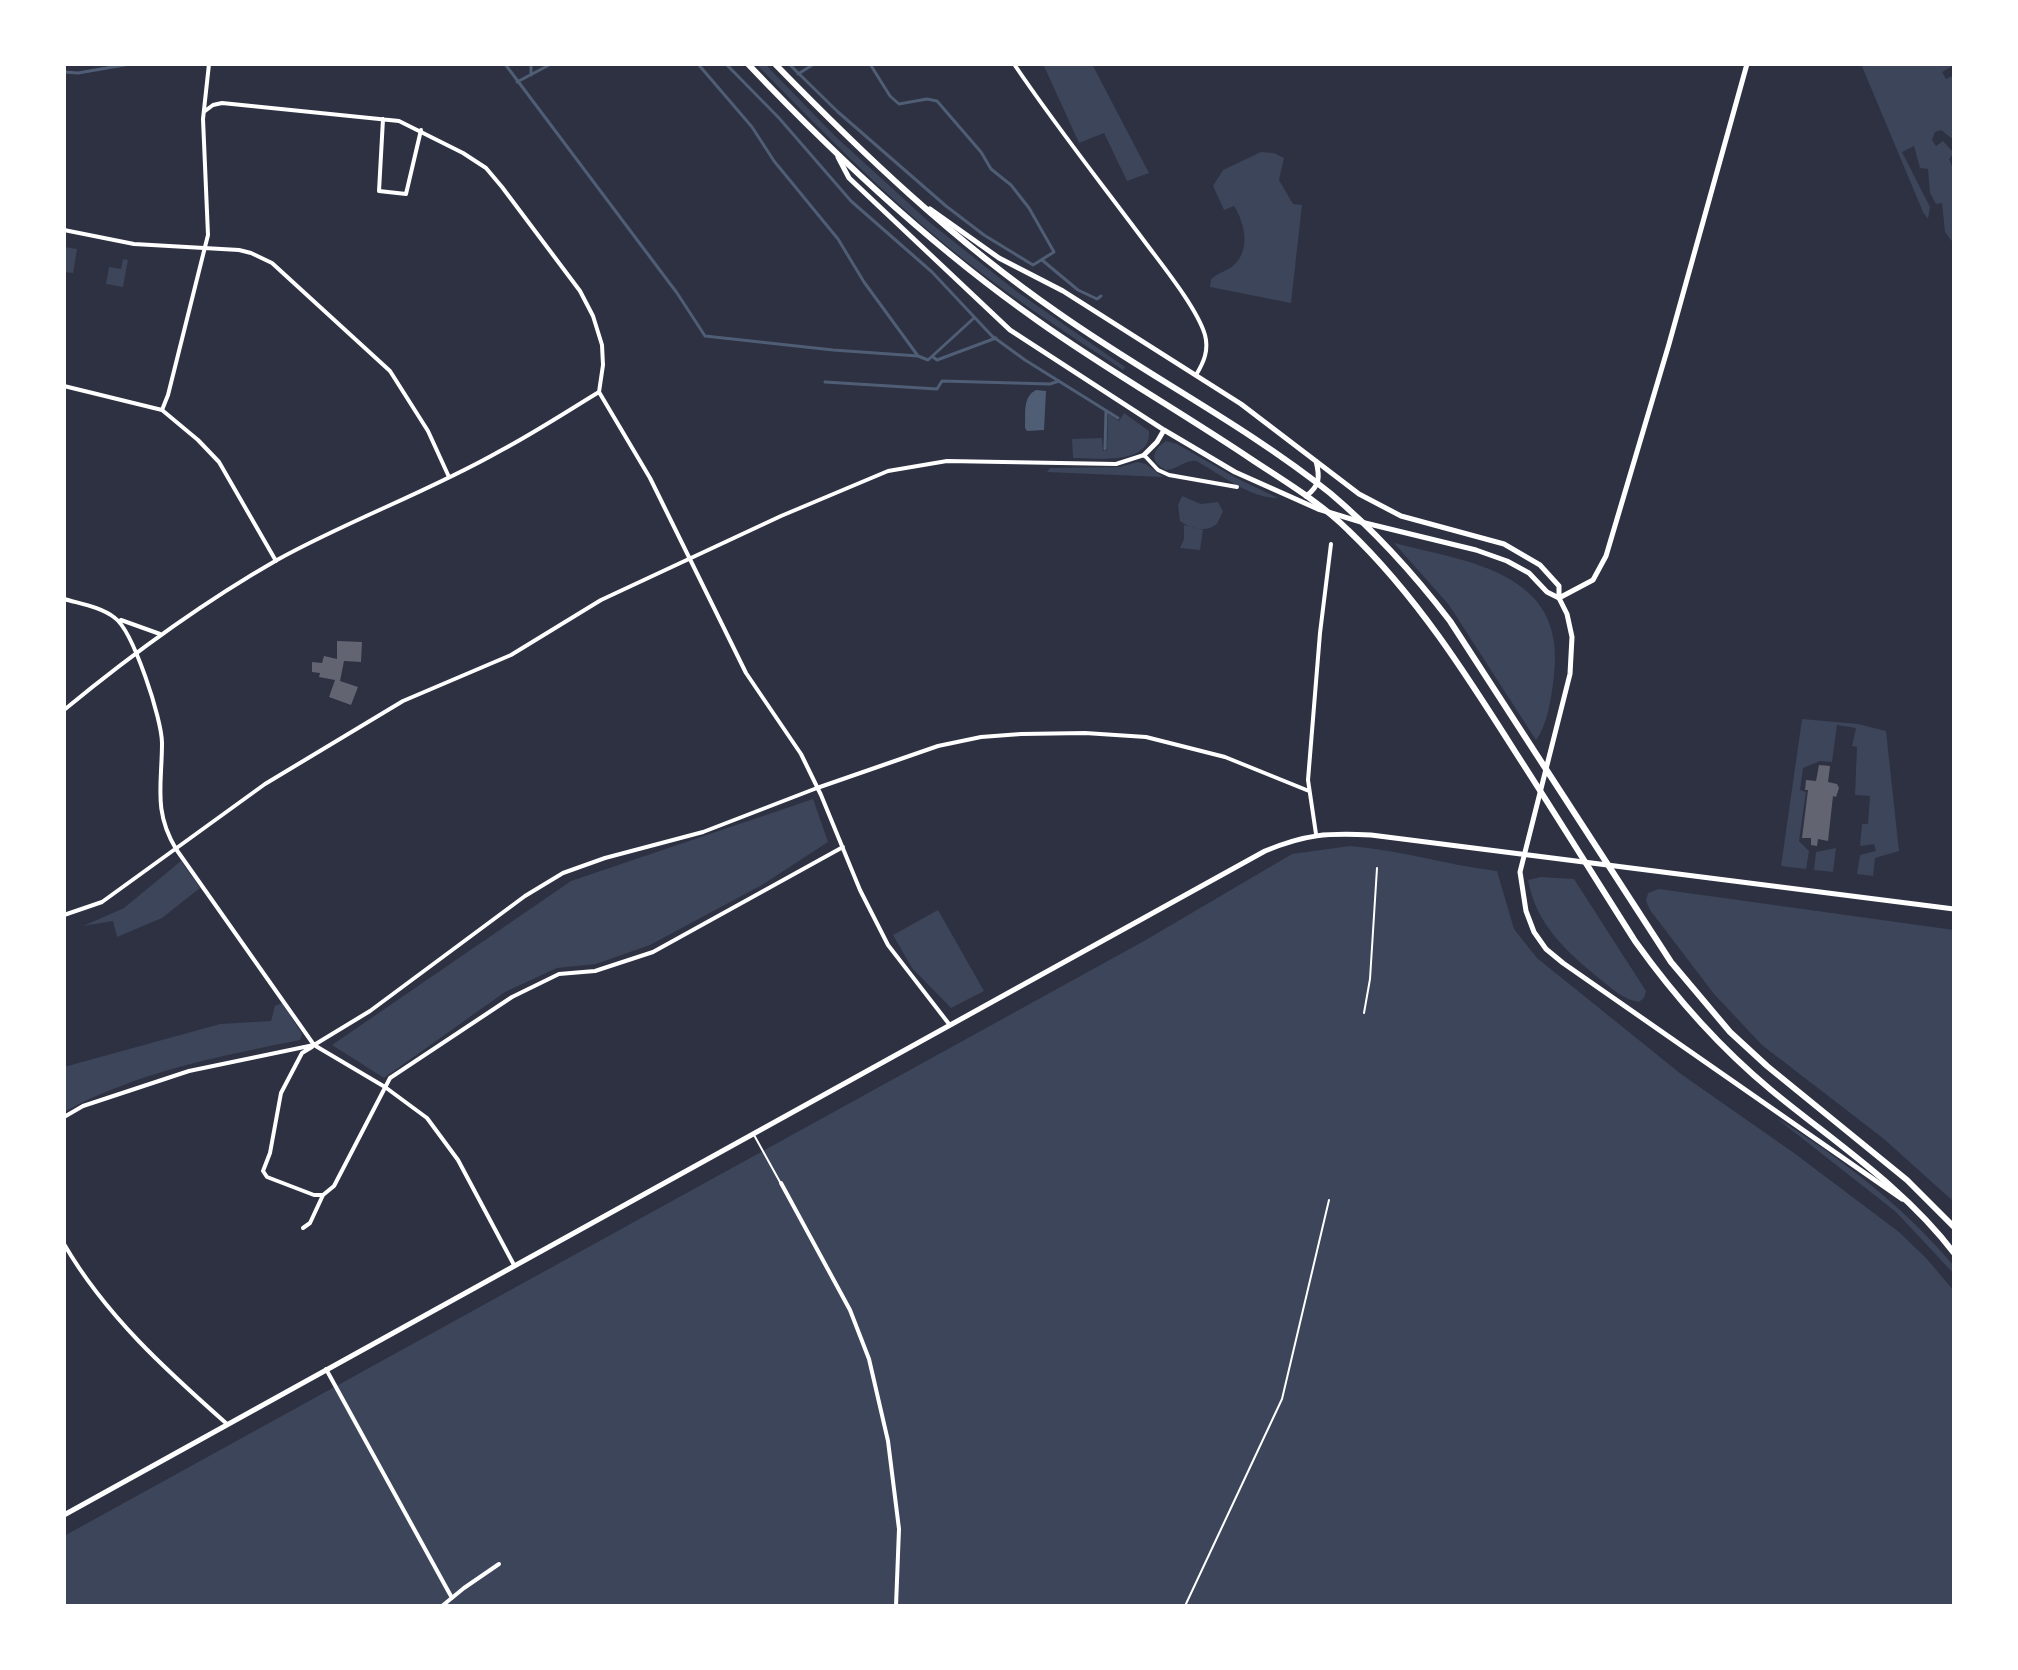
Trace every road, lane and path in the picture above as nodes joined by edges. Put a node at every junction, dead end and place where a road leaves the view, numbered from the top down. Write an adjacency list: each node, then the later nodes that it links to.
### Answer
1 (209, 64): 6 (street)
2 (748, 64): 9 (main road)
3 (775, 64): 10 (main road)
4 (1014, 64): 13 (street)
5 (1747, 64): 26 (street)
6 (205, 111): 7 (street); 12 (street)
7 (383, 119): 8 (street); 8 (street)
8 (421, 130): 15 (street)
9 (837, 155): 17 (street); 50 (main road)
10 (905, 192): 13 (street); 51 (main road)
11 (64, 230): 12 (street)
12 (206, 247): 16 (street); 20 (street)
13 (1196, 375): 19 (street)
14 (64, 386): 16 (street)
15 (599, 392): 20 (street); 24 (street)
16 (162, 410): 25 (street)
17 (1164, 430): 18 (street); 22 (street)
18 (1144, 455): 21 (street); 24 (street)
19 (1316, 461): 22 (street); 26 (street)
20 (449, 477): 25 (street)
21 (1237, 487)
22 (1298, 501): 26 (street)
23 (1331, 544): 33 (street)
24 (691, 557): 32 (street); 36 (street)
25 (276, 561): 29 (street)
26 (1559, 598): 37 (street)
27 (64, 599): 28 (street)
28 (119, 620): 29 (street); 30 (street)
29 (160, 634): 30 (street)
30 (136, 651): 31 (street); 36 (street)
31 (64, 710)
32 (817, 788): 33 (street); 35 (street); 43 (street)
33 (1309, 791): 34 (street)
34 (1316, 834): 37 (street); 42 (street)
35 (843, 847): 42 (street); 44 (street)
36 (176, 849): 40 (street); 43 (street)
37 (1526, 855): 39 (street); 50 (street)
38 (1377, 868): 41 (path)
39 (1954, 909)
40 (64, 915)
41 (1364, 1013)
42 (949, 1024): 46 (street)
43 (314, 1045): 44 (street); 45 (street); 48 (street)
44 (385, 1087): 48 (street); 55 (street)
45 (64, 1117)
46 (753, 1133): 47 (lane); 55 (street)
47 (781, 1183): 62 (street)
48 (323, 1195): 52 (street)
49 (1329, 1200): 63 (path)
50 (1913, 1206): 54 (main road)
51 (1954, 1226)
52 (303, 1228)
53 (64, 1244): 57 (street)
54 (1954, 1253)
55 (514, 1265): 56 (street)
56 (326, 1369): 57 (street); 60 (street)
57 (227, 1424): 58 (street)
58 (64, 1515)
59 (499, 1564): 60 (street)
60 (452, 1598): 61 (street)
61 (442, 1606)
62 (896, 1606)
63 (1185, 1606)

